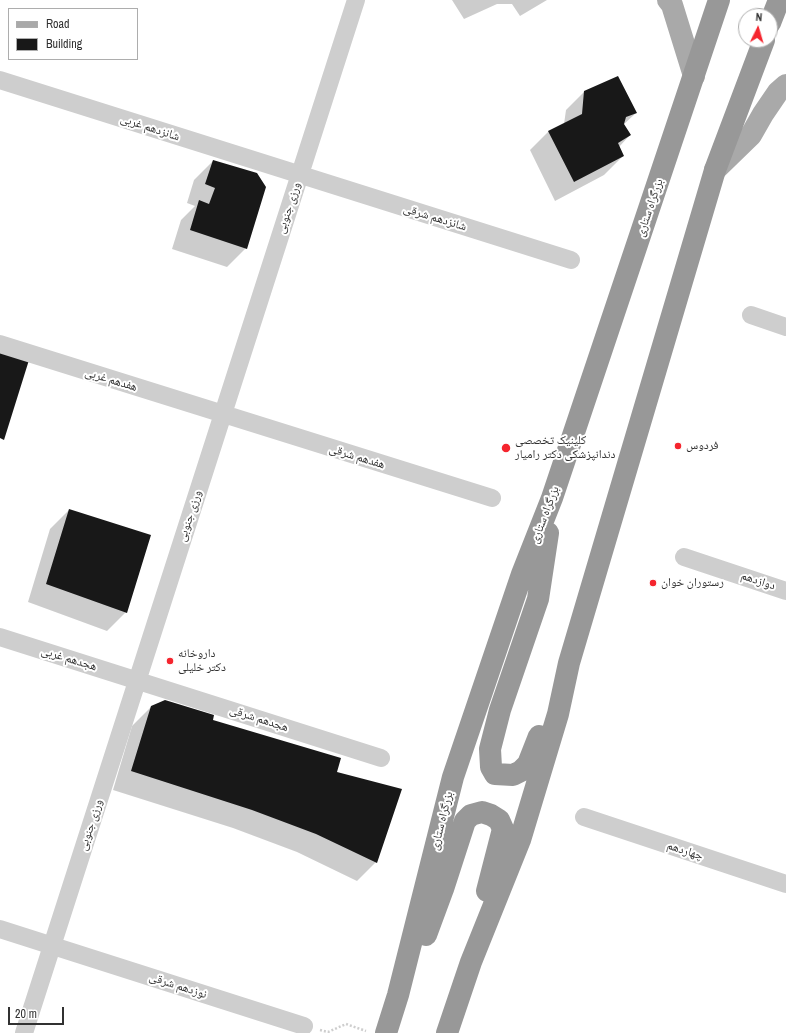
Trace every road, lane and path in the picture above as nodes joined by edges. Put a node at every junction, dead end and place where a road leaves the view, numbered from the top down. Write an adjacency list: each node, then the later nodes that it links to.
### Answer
1 (356, 0): 9 (street, ورزی جنوبی)
2 (668, 0): 5 (main road)
3 (719, 0): 5 (highway, بزرگراه ستاری)
4 (761, 48): 8 (highway)
5 (694, 76): 16 (highway, بزرگراه ستاری)
6 (0, 80): 9 (street, شانزدهم غربی)
7 (786, 85): 8 (main road)
8 (715, 170): 20 (highway)
9 (300, 175): 10 (street, شانزدهم شرقی); 14 (street, ورزی جنوبی)
10 (571, 260)
11 (751, 315): 12 (street)
12 (786, 327)
13 (0, 344): 14 (street, هفدهم غربی)
14 (223, 415): 15 (street, هفدهم شرقی); 21 (street, ورزی جنوبی)
15 (492, 498)
16 (552, 498): 20 (highway); 28 (highway, بزرگراه ستاری)
17 (684, 557): 18 (street, دوازدهم)
18 (786, 591)
19 (0, 637): 21 (street, هجدهم غربی)
20 (569, 663): 27 (highway)
21 (138, 680): 22 (street, هجدهم شرقی); 26 (street, ورزی جنوبی)
22 (381, 758)
23 (584, 817): 24 (street, چهاردهم)
24 (786, 884)
25 (0, 929): 26 (street, نوزدهم شرقی)
26 (52, 946): 29 (street, نوزدهم شرقی); 30 (street, ورزی جنوبی)
27 (471, 962): 28 (highway); 33 (highway)
28 (398, 995): 32 (highway, بزرگراه ستاری)
29 (304, 1026): 31 (path)
30 (24, 1033)
31 (372, 1033)
32 (386, 1033)
33 (447, 1033)

